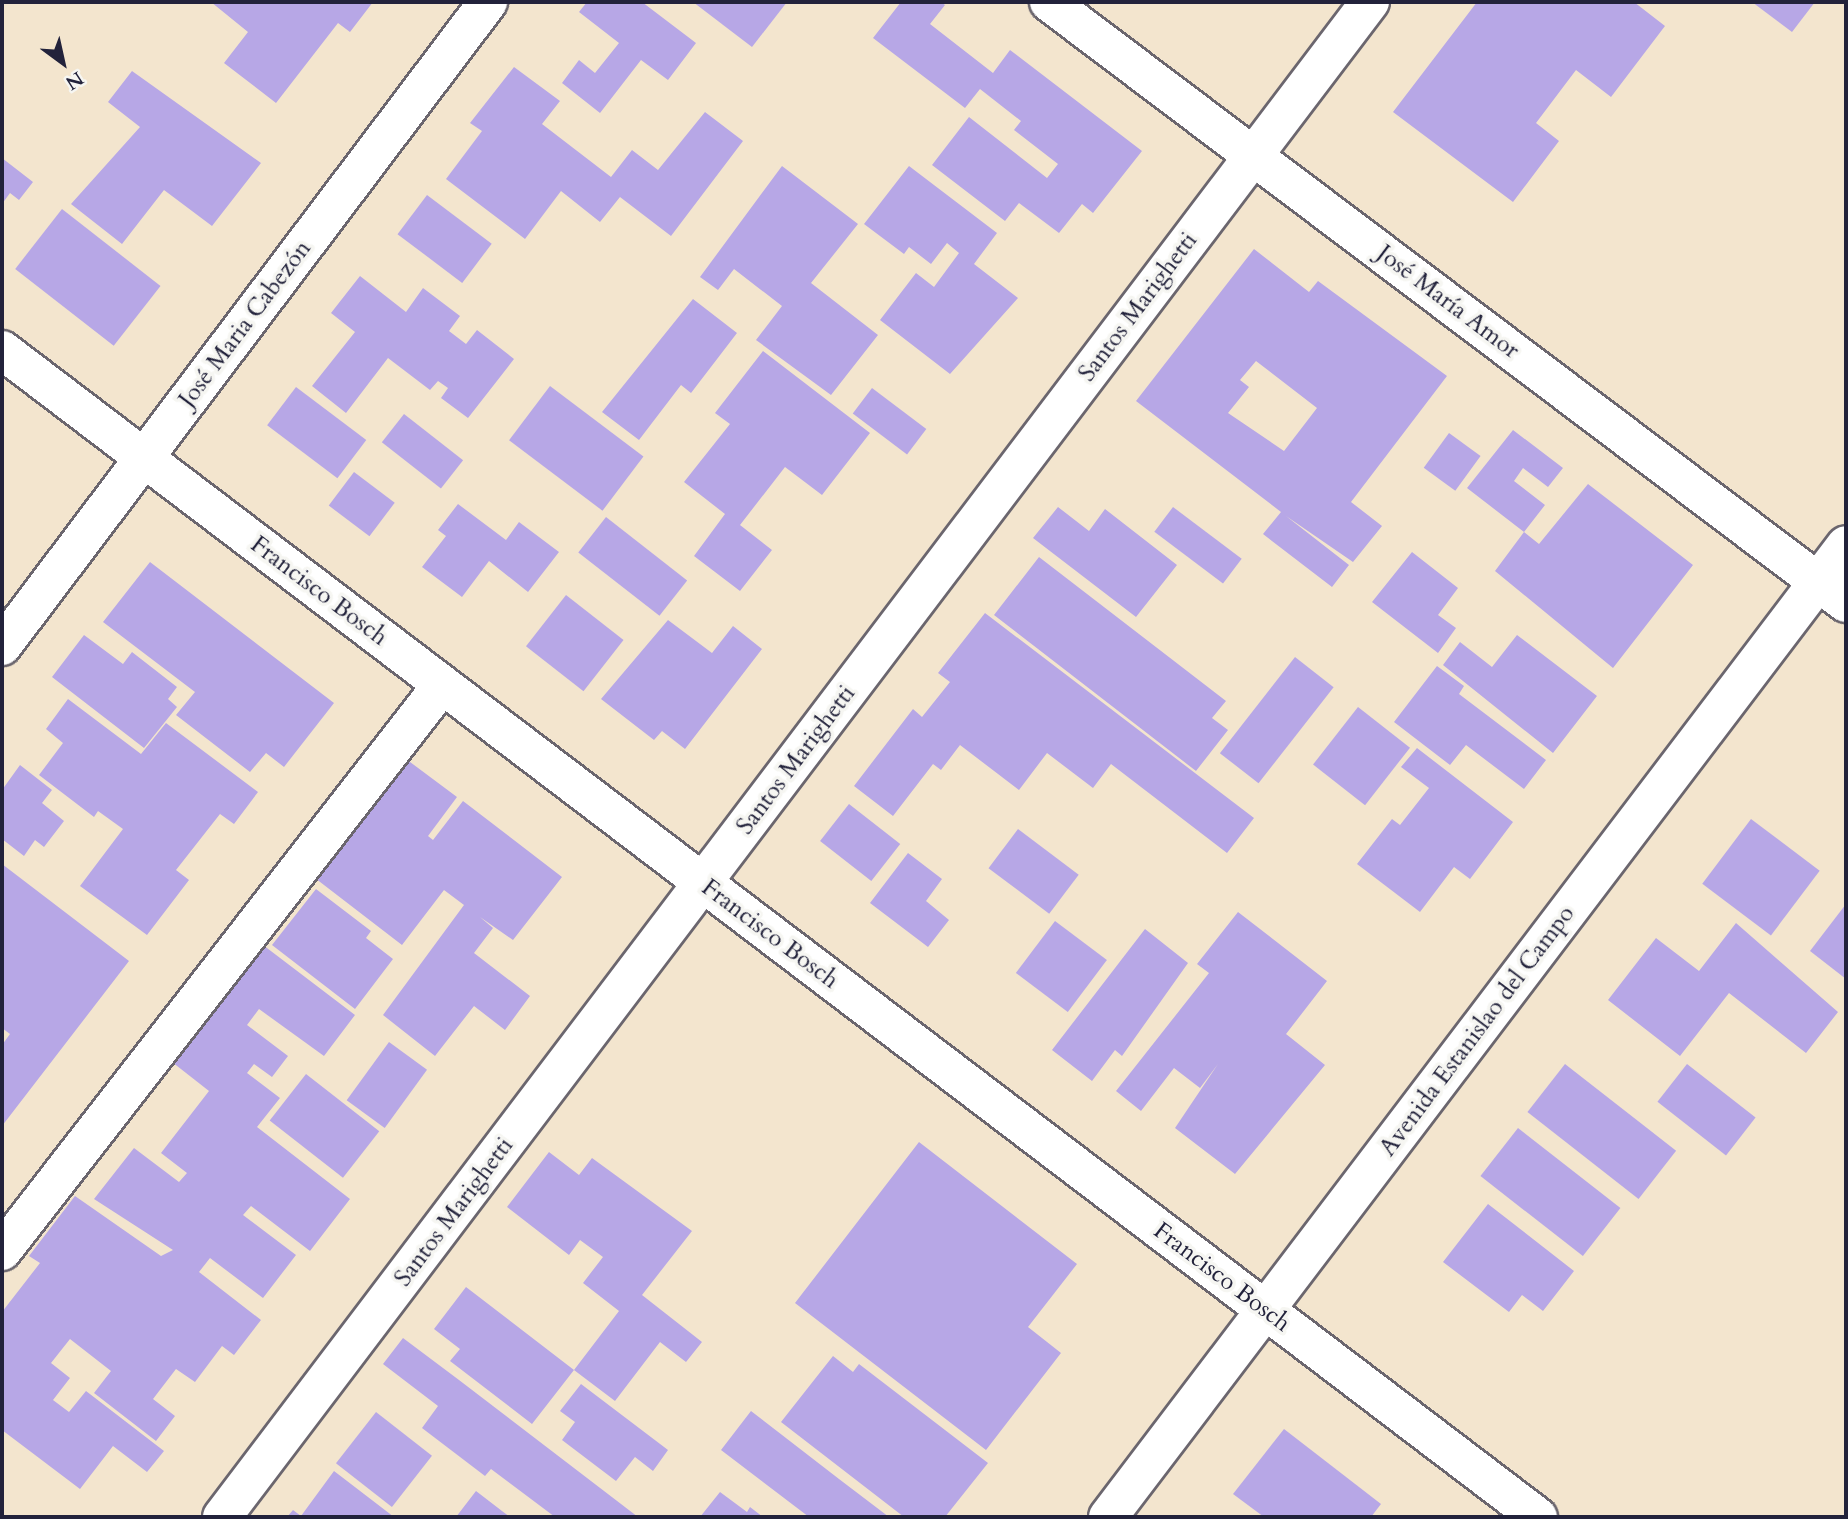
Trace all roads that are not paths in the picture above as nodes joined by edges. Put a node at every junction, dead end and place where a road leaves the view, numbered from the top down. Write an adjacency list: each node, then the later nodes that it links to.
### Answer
1 (488, 2): 6 (street, José Maria Cabezón)
2 (1049, 2): 4 (street, José María Amor)
3 (1370, 2): 4 (street, Santos Marighetti)
4 (1253, 156): 8 (street, José María Amor); 11 (street, Santos Marighetti)
5 (2, 350): 6 (street, Francisco Bosch)
6 (143, 458): 9 (street, José Maria Cabezón); 10 (street, Francisco Bosch)
7 (1846, 545): 8 (street, Avenida Estanislao del Campo)
8 (1832, 593): 13 (street, Avenida Estanislao del Campo)
9 (2, 646)
10 (442, 685): 11 (street, Francisco Bosch); 12 (street)
11 (702, 883): 13 (street, Francisco Bosch); 14 (street, Santos Marighetti)
12 (2, 1251)
13 (1265, 1310): 15 (street, Avenida Estanislao del Campo); 16 (street, Francisco Bosch)
14 (222, 1517)
15 (1108, 1517)
16 (1538, 1517)

